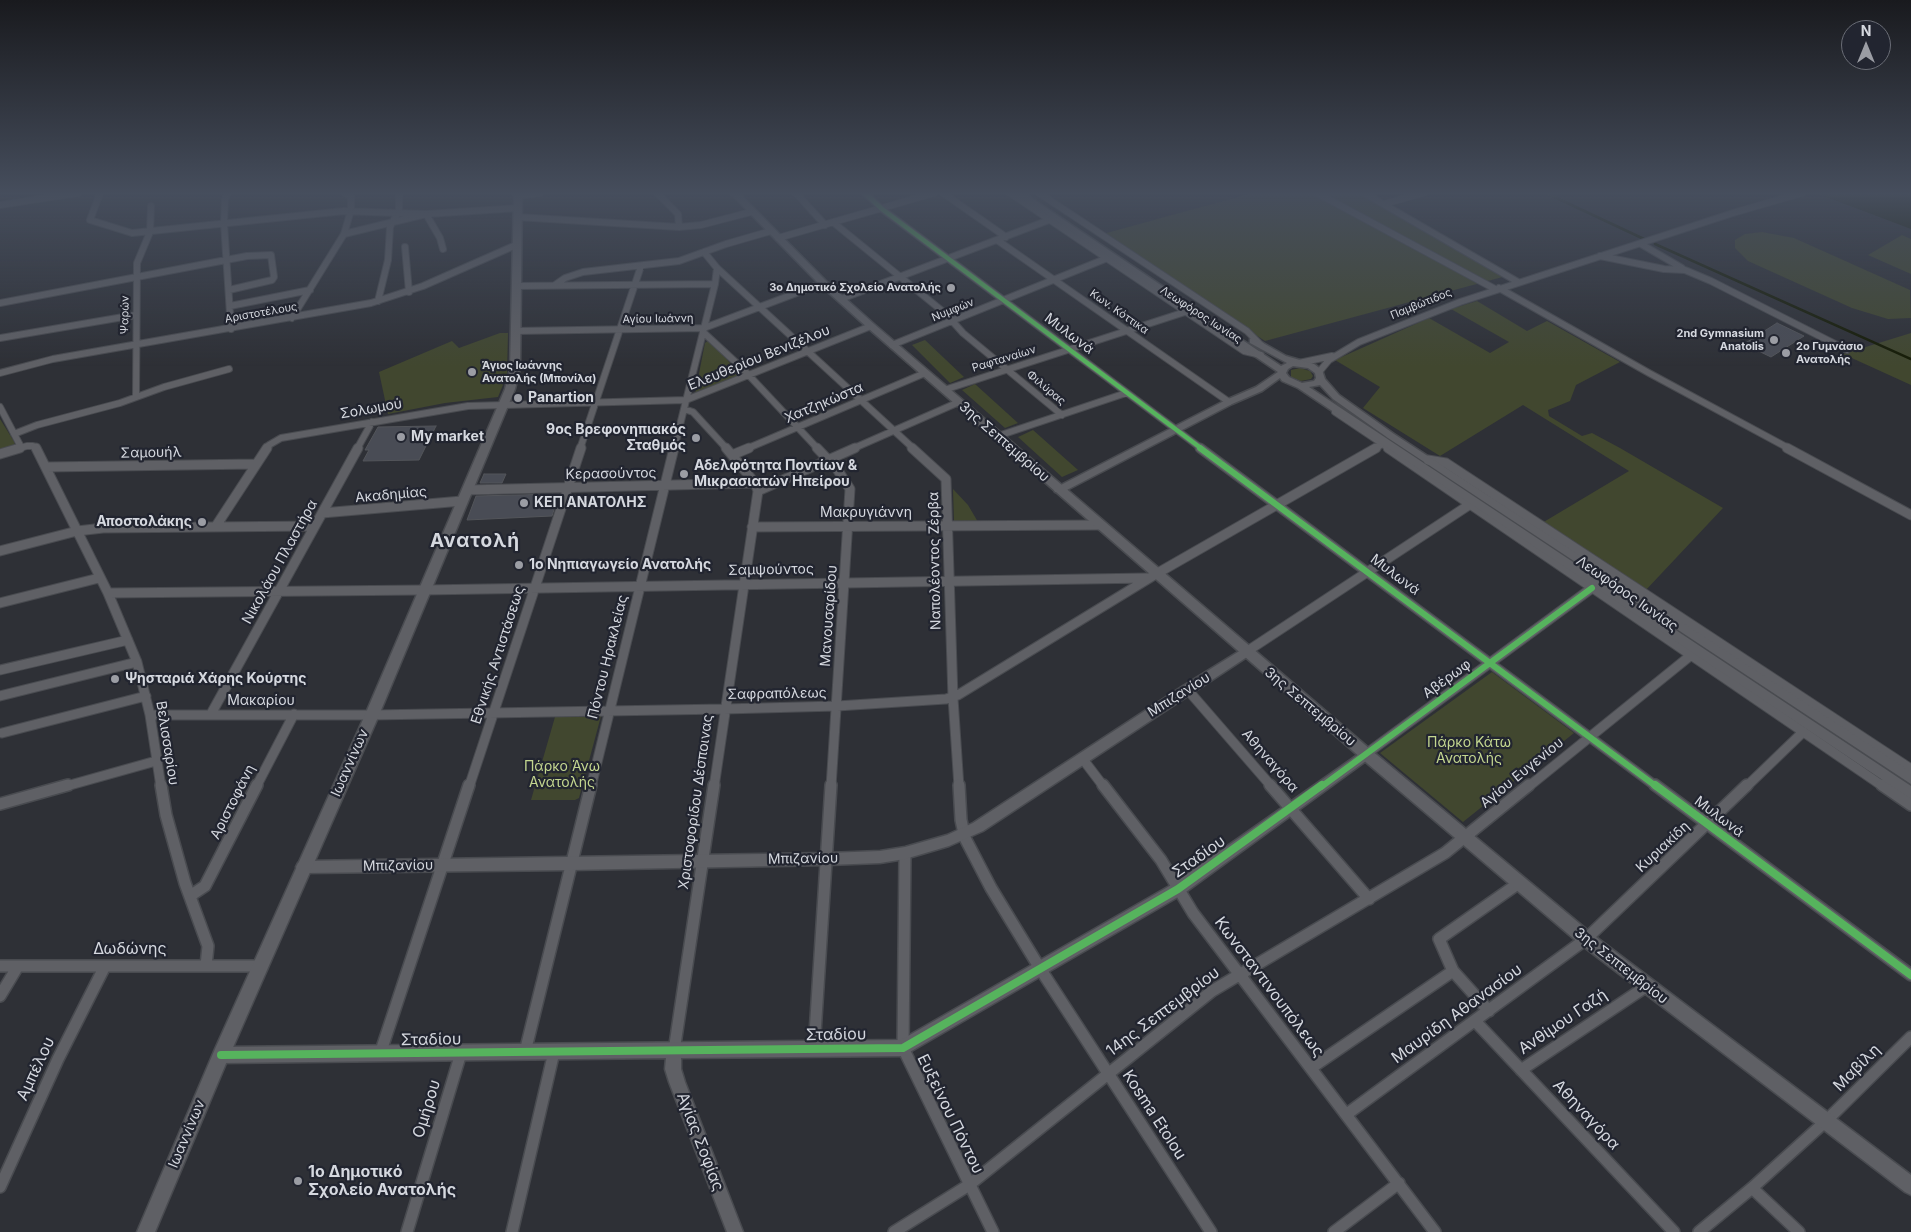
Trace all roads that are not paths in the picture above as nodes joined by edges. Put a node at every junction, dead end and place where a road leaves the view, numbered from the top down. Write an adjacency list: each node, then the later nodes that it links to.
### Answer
1 (141, 250): 31 (street, Ψαρών)
2 (226, 250): 26 (street)
3 (334, 250): 41 (street)
4 (389, 250): 45 (street)
5 (405, 250): 42 (street)
6 (503, 250): 42 (street, Αριστοτέλους)
7 (516, 250): 38 (main road, Ιωαννίνων)
8 (710, 250): 22 (street)
9 (790, 250): 34 (main road, 3ης Σεπτεμβρίου)
10 (868, 250): 30 (street, Φιλύρας)
11 (939, 250): 24 (street, Μυλωνά)
12 (969, 250): 24 (street)
13 (1012, 250): 32 (street, Κων. Κόττικα)
14 (1092, 250): 25 (street)
15 (1104, 250): 67 (street, Λεωφόρος Ιωνίας)
16 (1117, 250): 62 (street, Λεωφόρος Ιωνίας)
17 (1126, 250): 62 (street)
18 (1426, 250): 39 (street)
19 (1464, 250): 33 (street)
20 (1617, 250): 23 (street, Παμβώτιδος)
21 (1652, 250): 29 (street)
22 (704, 252): 27 (street); 28 (street, Ναπολέοντος Ζέρβα)
23 (1597, 256): 29 (street); 33 (street, Παμβώτιδος)
24 (949, 258): 30 (street); 44 (street, Μυλωνά)
25 (1104, 259): 32 (street, Νυμφών); 49 (street)
26 (227, 260): 31 (street); 40 (street); 40 (street)
27 (641, 266): 35 (street, Εθνικής Αντιστάσεως); 37 (street)
28 (717, 268): 36 (street, Πόντου Ηρακλείας); 48 (street, Ναπολέοντος Ζέρβα)
29 (1685, 270): 64 (street)
30 (900, 276): 43 (street); 52 (street, Φιλύρας)
31 (136, 279): 46 (street); 50 (street, Ψαρών)
32 (1054, 279): 44 (street, Νυμφών); 57 (street, Κων. Κόττικα)
33 (1518, 282): 39 (street, Παμβώτιδος)
34 (824, 283): 43 (main road, 3ης Σεπτεμβρίου); 48 (street, Αγίου Ιωάννη)
35 (635, 284): 36 (street); 37 (street); 55 (street, Εθνικής Αντιστάσεως)
36 (715, 284): 56 (street, Πόντου Ηρακλείας)
37 (555, 285): 38 (street)
38 (516, 286): 58 (main road, Ιωαννίνων)
39 (1497, 288): 66 (street, Παμβώτιδος); 112 (street)
40 (229, 290): 47 (street)
41 (310, 290): 47 (street); 51 (street)
42 (409, 292): 45 (street, Αριστοτέλους)
43 (841, 299): 53 (main road, 3ης Σεπτεμβρίου)
44 (1004, 300): 52 (street, Νυμφών); 63 (street, Μυλωνά)
45 (378, 302): 51 (street, Αριστοτέλους)
46 (0, 303)
47 (230, 306): 54 (street)
48 (760, 307): 56 (street, Αγίου Ιωάννη); 65 (street, Ναπολέοντος Ζέρβα)
49 (1186, 312): 57 (street, Ραφταναίων); 67 (street)
50 (135, 315): 59 (street); 60 (street, Ψαρών)
51 (292, 318): 54 (street, Αριστοτέλους)
52 (952, 321): 61 (street, Νυμφών); 69 (street, Φιλύρας)
53 (871, 326): 61 (main road, 3ης Σεπτεμβρίου); 65 (street, Ελευθερίου Βενιζέλου)
54 (231, 329): 60 (street, Αριστοτέλους)
55 (620, 329): 56 (street, Αγίου Ιωάννη); 58 (street, Αγίου Ιωάννη); 82 (street, Εθνικής Αντιστάσεως)
56 (703, 330): 74 (street, Μανουσαρίδου); 87 (street, Πόντου Ηρακλείας)
57 (1128, 330): 63 (street, Ραφταναίων); 84 (street, Κων. Κόττικα)
58 (515, 331): 86 (main road, Ιωαννίνων)
59 (0, 338)
60 (135, 345): 72 (street, Αριστοτέλους); 80 (street, Ψαρών)
61 (892, 345): 73 (main road, 3ης Σεπτεμβρίου)
62 (1262, 346): 68 (street, Λεωφόρος Ιωνίας)
63 (1068, 350): 69 (street, Ραφταναίων); 79 (street, Μυλωνά)
64 (1847, 350)
65 (808, 351): 74 (street, Ελευθερίου Βενιζέλου); 81 (street, Ναπολέοντος Ζέρβα)
66 (1338, 354): 68 (street, Παμβώτιδος); 75 (street, Παμβώτιδος)
67 (1262, 356): 71 (street, Λεωφόρος Ιωνίας)
68 (1297, 364): 71 (street); 75 (street, Λεωφόρος Ιωνίας)
69 (1006, 368): 78 (street, Ραφταναίων); 89 (street, Φιλύρας)
70 (229, 369): 80 (street)
71 (1282, 372): 76 (street, Λεωφόρος Ιωνίας); 77 (street)
72 (0, 373)
73 (925, 373): 78 (main road, 3ης Σεπτεμβρίου); 81 (street, Χατζηκώστα)
74 (748, 375): 87 (street, Ελευθερίου Βενιζέλου); 91 (street, Μανουσαρίδου)
75 (1319, 376): 76 (street); 101 (street, Λεωφόρος Ιωνίας)
76 (1297, 385): 77 (street); 85 (street, Λεωφόρος Ιωνίας)
77 (1259, 389): 84 (street)
78 (944, 390): 83 (main road, 3ης Σεπτεμβρίου)
79 (1126, 393): 89 (street); 92 (street, Μυλωνά)
80 (136, 397): 94 (street)
81 (861, 400): 91 (street, Χατζηκώστα); 93 (street, Ναπολέοντος Ζέρβα)
82 (596, 402): 86 (street, Ελευθερίου Βενιζέλου); 87 (street, Ελευθερίου Βενιζέλου); 106 (street, Εθνικής Αντιστάσεως)
83 (959, 402): 93 (street, Κερασούντος); 95 (main road, 3ης Σεπτεμβρίου)
84 (1228, 402): 92 (street)
85 (1329, 403): 96 (street, Λεωφόρος Ιωνίας); 160 (street, Λεωφόρος Ιωνίας)
86 (504, 404): 90 (street, Σολωμού); 108 (main road, Ιωαννίνων)
87 (685, 405): 99 (street); 104 (street, Πόντου Ηρακλείας)
88 (0, 407): 94 (street)
89 (1062, 415): 95 (street)
90 (372, 422): 102 (street, Σολωμού); 111 (street, Νικολάου Πλαστήρα)
91 (798, 428): 99 (street, Χατζηκώστα); 100 (street, Μανουσαρίδου)
92 (1175, 429): 107 (street); 109 (street, Μυλωνά)
93 (894, 431): 100 (street, Κερασούντος); 116 (street, Ναπολέοντος Ζέρβα)
94 (14, 434): 97 (street)
95 (998, 436): 107 (main road, 3ης Σεπτεμβρίου)
96 (1381, 444): 109 (street, Σαφραπόλεως); 110 (street, Λεωφόρος Ιωνίας)
97 (21, 447): 98 (street); 103 (street, Βελισσαρίου)
98 (0, 454)
99 (732, 455): 105 (street)
100 (829, 460): 105 (street, Κερασούντος); 117 (street, Μανουσαρίδου)
101 (1428, 460): 158 (street, Λεωφόρος Ιωνίας); 159 (street, Λεωφόρος Ιωνίας)
102 (256, 464): 103 (street, Σαμουήλ); 114 (street, Σολωμού)
103 (46, 467): 119 (street, Βελισσαρίου)
104 (665, 486): 105 (street, Κερασούντος); 106 (street, Κερασούντος); 127 (street, Πόντου Ηρακλείας)
105 (757, 487): 118 (street, Χριστοφορίδου Δέσποινας)
106 (567, 488): 108 (street, Κερασούντος); 128 (street, Εθνικής Αντιστάσεως)
107 (1059, 490): 113 (main road, 3ης Σεπτεμβρίου)
108 (464, 496): 111 (street, Ακαδημίας); 130 (main road, Ιωαννίνων)
109 (1278, 504): 121 (street, Μυλωνά); 122 (street, Σαφραπόλεως)
110 (1469, 505): 121 (street); 129 (street, Λεωφόρος Ιωνίας)
111 (322, 513): 115 (street, Νικολάου Πλαστήρα)
112 (1911, 515)
113 (1100, 525): 116 (street, Μακρυγιάννη); 122 (main road, 3ης Σεπτεμβρίου)
114 (216, 526): 115 (street); 119 (street)
115 (315, 526): 131 (street, Νικολάου Πλαστήρα)
116 (947, 526): 117 (street, Μακρυγιάννη); 125 (street, Ναπολέοντος Ζέρβα)
117 (849, 527): 118 (street, Μακρυγιάννη); 124 (street, Μανουσαρίδου)
118 (752, 528): 126 (street, Χριστοφορίδου Δέσποινας)
119 (77, 531): 120 (street); 123 (street, Βελισσαρίου)
120 (0, 551)
121 (1368, 571): 135 (street); 138 (street, Μυλωνά)
122 (1152, 576): 125 (street, Σαμψούντος); 135 (main road, 3ης Σεπτεμβρίου); 143 (street, Σαφραπόλεως)
123 (99, 578): 132 (street, Βελισσαρίου); 133 (street)
124 (845, 582): 125 (street, Σαμψούντος); 126 (street, Σαμψούντος); 144 (street, Μανουσαρίδου)
125 (948, 582): 143 (street, Ναπολέοντος Ζέρβα)
126 (743, 584): 127 (street, Σαμψούντος); 145 (street, Χριστοφορίδου Δέσποινας)
127 (640, 586): 128 (street, Σαμψούντος); 146 (street, Πόντου Ηρακλείας)
128 (534, 588): 130 (street, Σαμψούντος); 147 (street, Εθνικής Αντιστάσεως)
129 (1592, 588): 136 (street, Λεωφόρος Ιωνίας); 138 (street, Αβέρωφ)
130 (424, 590): 131 (street, Σαμψούντος); 151 (main road, Ιωαννίνων)
131 (279, 592): 132 (street, Σαμψούντος); 148 (street, Νικολάου Πλαστήρα)
132 (108, 593): 134 (street, Βελισσαρίου)
133 (0, 603)
134 (128, 640): 137 (street, Βελισσαρίου); 139 (street)
135 (1246, 652): 140 (street, Μπιζανίου); 155 (main road, 3ης Σεπτεμβρίου)
136 (1690, 656): 153 (street, Λεωφόρος Ιωνίας); 154 (street, Αγίου Ευγενίου)
137 (137, 662): 141 (street); 142 (street, Βελισσαρίου)
138 (1491, 662): 154 (street, Μυλωνά); 155 (street, Αβέρωφ)
139 (0, 670)
140 (1187, 689): 156 (street, Μπιζανίου); 163 (street, Αθηναγόρα)
141 (0, 696)
142 (146, 696): 150 (street, Βελισσαρίου); 152 (street)
143 (953, 698): 144 (street, Σαφραπόλεως); 165 (street, Ναπολέοντος Ζέρβα)
144 (837, 706): 145 (street, Σαφραπόλεως); 168 (street, Μανουσαρίδου)
145 (724, 709): 146 (street, Σαφραπόλεως); 169 (street, Χριστοφορίδου Δέσποινας)
146 (609, 711): 147 (street, Σαφραπόλεως); 170 (street, Πόντου Ηρακλείας)
147 (493, 713): 151 (street, Σαφραπόλεως); 171 (street, Εθνικής Αντιστάσεως)
148 (211, 714): 149 (street, Μακαρίου); 150 (street, Μακαρίου)
149 (294, 714): 151 (street, Μακαρίου); 175 (street, Αριστοφάνη)
150 (150, 715): 157 (street, Βελισσαρίου)
151 (372, 715): 172 (main road, Ιωαννίνων)
152 (2, 733)
153 (1802, 733): 162 (street, Λεωφόρος Ιωνίας); 164 (street, Κυριακίδη)
154 (1589, 736): 164 (street, Μυλωνά); 166 (street, Αγίου Ευγενίου)
155 (1366, 754): 163 (street, Σταδίου); 166 (main road, 3ης Σεπτεμβρίου)
156 (1082, 758): 165 (street, Μπιζανίου); 174 (street, Κωνσταντινουπόλεως)
157 (156, 761): 161 (street); 175 (street, Βελισσαρίου)
158 (1911, 769)
159 (1911, 778)
160 (1911, 793)
161 (0, 804)
162 (1911, 806)
163 (1291, 809): 174 (street, Σταδίου); 176 (street, Αθηναγόρα)
164 (1707, 824): 177 (street, Κυριακίδη); 186 (street, Μυλωνά)
165 (964, 834): 167 (street, Μπιζανίου); 183 (street, Kosma Etolou)
166 (1464, 837): 173 (main road, 3ης Σεπτεμβρίου); 176 (street, 14ης Σεπτεμβρίου)
167 (905, 853): 168 (street, Μπιζανίου); 192 (street, Ευξείνου Πόντου)
168 (828, 859): 169 (street, Μπιζανίου); 193 (street, Μανουσαρίδου)
169 (702, 862): 170 (street, Μπιζανίου); 194 (street, Χριστοφορίδου Δέσποινας)
170 (571, 864): 171 (street, Μπιζανίου); 195 (street, Πόντου Ηρακλείας)
171 (443, 865): 172 (street, Μπιζανίου); 198 (street, Εθνικής Αντιστάσεως)
172 (304, 867): 182 (main road, Ιωαννίνων)
173 (1520, 883): 177 (main road, 3ης Σεπτεμβρίου); 184 (street)
174 (1178, 889): 183 (street, Σταδίου); 185 (street, Κωνσταντινουπόλεως)
175 (190, 896): 181 (street, Βελισσαρίου)
176 (1369, 899): 185 (street, 14ης Σεπτεμβρίου)
177 (1586, 939): 187 (main road, 3ης Σεπτεμβρίου); 189 (street, Μαυρίδη Αθανασίου)
178 (0, 966): 179 (street, Δωδώνης)
179 (18, 966): 180 (street, Δωδώνης); 188 (street)
180 (105, 966): 181 (street, Δωδώνης); 208 (street, Αμπέλου)
181 (206, 966): 182 (street, Δωδώνης)
182 (261, 966): 199 (main road, Ιωαννίνων)
183 (1041, 970): 192 (street, Σταδίου); 202 (street, Kosma Etolou)
184 (1453, 970): 189 (street); 200 (street)
185 (1240, 975): 200 (street, Κωνσταντινουπόλεως); 202 (street, 14ης Σεπτεμβρίου)
186 (1911, 975)
187 (1647, 986): 201 (street, Ανθίμου Γαζή); 204 (main road, 3ης Σεπτεμβρίου)
188 (0, 996)
189 (1489, 1011): 190 (street, Μαυρίδη Αθανασίου)
190 (1475, 1021): 201 (street, Αθηναγόρα); 203 (street, Μαυρίδη Αθανασίου)
191 (1911, 1037): 204 (street, Μαβίλη)
192 (903, 1048): 193 (street, Σταδίου); 206 (street, Ευξείνου Πόντου)
193 (814, 1049): 194 (street, Σταδίου)
194 (674, 1051): 196 (street, Σταδίου); 213 (street, Αγίας Σοφίας)
195 (525, 1052): 196 (street, Σταδίου); 197 (street, Σταδίου)
196 (554, 1052): 212 (street)
197 (461, 1053): 198 (street, Σταδίου); 211 (street, Ομήρου)
198 (380, 1054): 199 (street, Σταδίου)
199 (221, 1056): 210 (main road, Ιωαννίνων)
200 (1311, 1068): 203 (street, Κωνσταντινουπόλεως)
201 (1521, 1070): 219 (street, Αθηναγόρα)
202 (1108, 1074): 206 (street, 14ης Σεπτεμβρίου); 216 (street, Kosma Etolou)
203 (1347, 1114): 205 (street, Κωνσταντινουπόλεως)
204 (1826, 1121): 207 (main road, 3ης Σεπτεμβρίου); 209 (street, Μαβίλη)
205 (1399, 1183): 217 (street); 218 (street, Κωνσταντινουπόλεως)
206 (968, 1184): 214 (street, 14ης Σεπτεμβρίου); 215 (street, Ευξείνου Πόντου)
207 (1911, 1186)
208 (0, 1187)
209 (1752, 1188): 220 (street, Μαβίλη); 221 (street)
210 (146, 1232)
211 (407, 1232)
212 (512, 1232)
213 (735, 1232)
214 (894, 1232)
215 (993, 1232)
216 (1211, 1232)
217 (1334, 1232)
218 (1436, 1232)
219 (1674, 1232)
220 (1699, 1232)
221 (1799, 1232)

